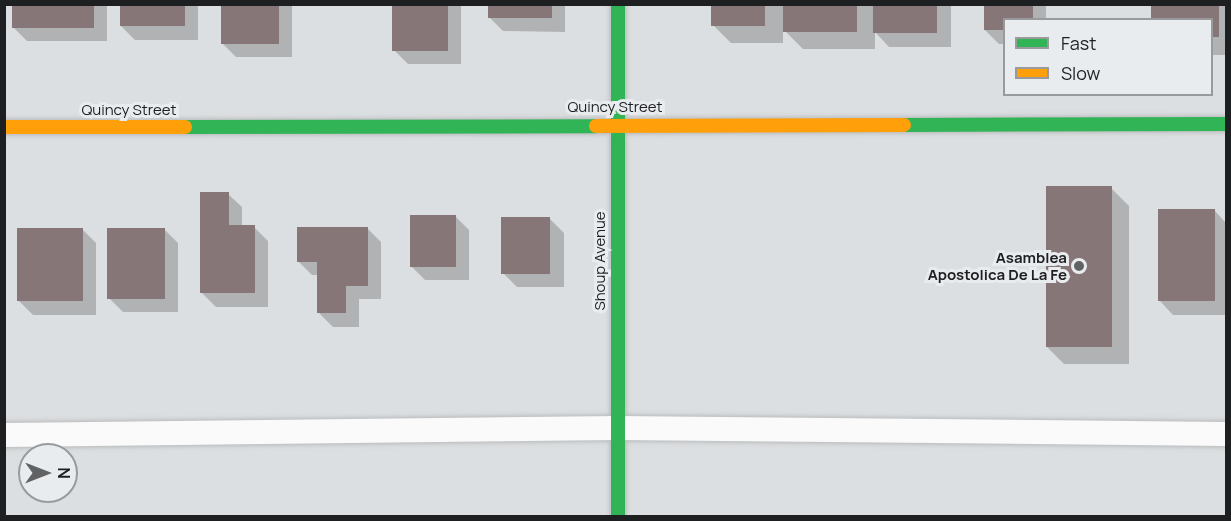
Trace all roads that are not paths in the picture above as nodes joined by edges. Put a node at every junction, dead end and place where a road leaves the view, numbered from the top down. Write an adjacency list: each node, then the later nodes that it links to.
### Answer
1 (618, 4): 2 (street, Shoup Avenue)
2 (616, 123): 3 (street, Quincy Street); 4 (street, Quincy Street); 5 (street, Shoup Avenue)
3 (1227, 124)
4 (4, 127)
5 (617, 428): 6 (lane); 7 (lane); 8 (street, Shoup Avenue)
6 (1227, 434)
7 (4, 435)
8 (618, 516)

